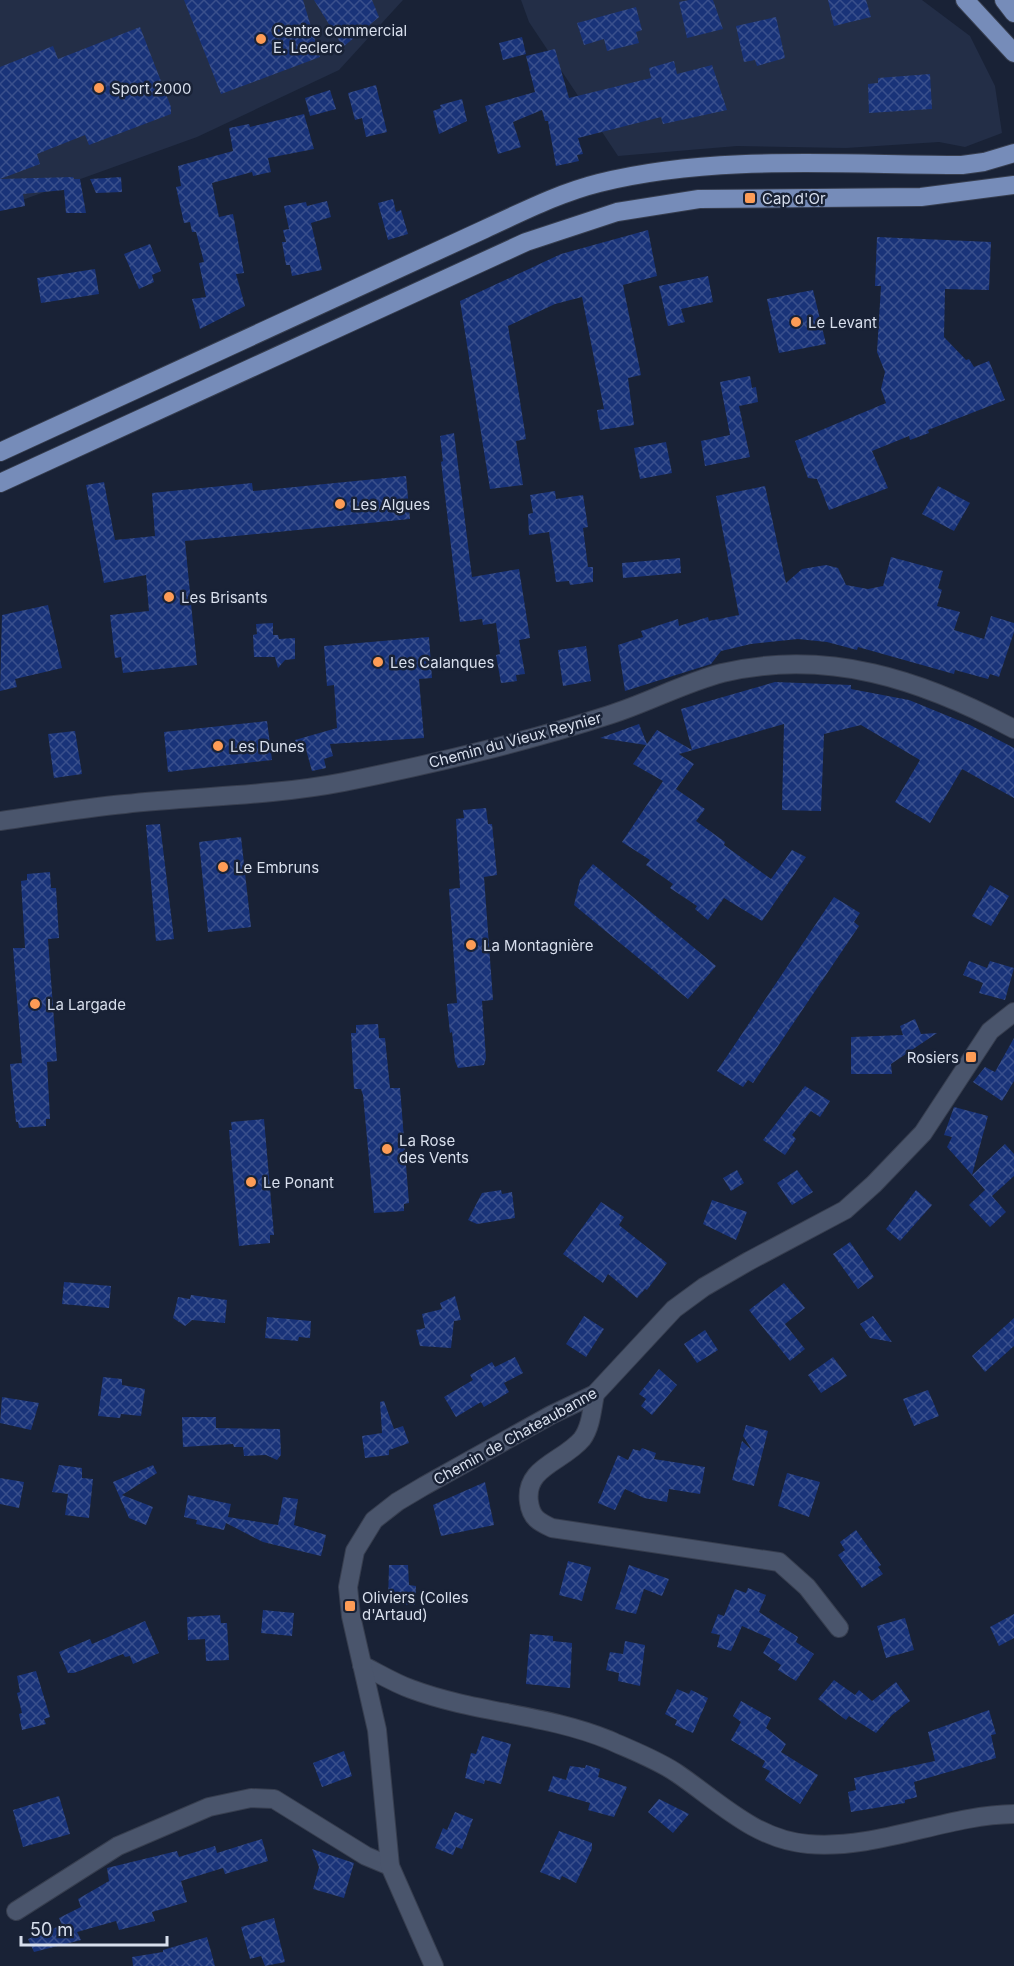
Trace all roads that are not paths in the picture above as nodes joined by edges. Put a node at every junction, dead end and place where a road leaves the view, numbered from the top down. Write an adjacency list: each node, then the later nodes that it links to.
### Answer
1 (964, 0): 4 (main road)
2 (1004, 0): 3 (main road)
3 (1014, 13)
4 (1014, 52)
5 (1014, 153): 7 (main road)
6 (1014, 185): 8 (main road)
7 (0, 452)
8 (0, 483)
9 (1014, 729): 10 (street, Chemin du Vieux Reynier)
10 (0, 821)
11 (1014, 1012): 12 (street, Chemin de Chateaubanne)
12 (595, 1394): 13 (street); 14 (street, Chemin de Chateaubanne)
13 (839, 1628)
14 (362, 1665): 15 (street); 16 (street, Chemin de Chateaubanne)
15 (1014, 1814)
16 (390, 1866): 17 (street); 18 (street, Chemin de Chateaubanne)
17 (16, 1911)
18 (434, 1966)

